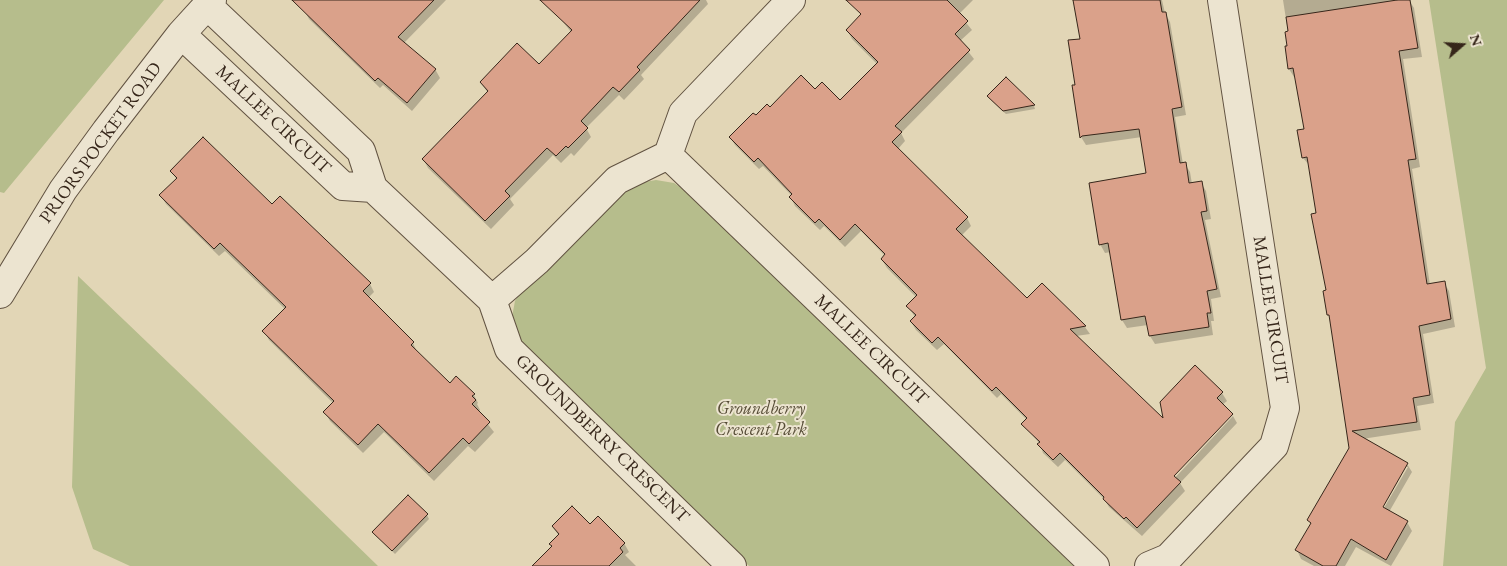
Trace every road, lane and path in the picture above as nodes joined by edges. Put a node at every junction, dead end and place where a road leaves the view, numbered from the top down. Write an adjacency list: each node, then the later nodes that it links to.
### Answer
1 (791, 0): 5 (street)
2 (1222, 0): 11 (street, MALLEE CIRCUIT)
3 (210, 3): 4 (street, PRIORS POCKET ROAD); 6 (street)
4 (180, 34): 6 (street, MALLEE CIRCUIT); 7 (street, PRIORS POCKET ROAD)
5 (668, 156): 8 (street); 10 (street, MALLEE CIRCUIT)
6 (373, 188): 8 (street)
7 (0, 294)
8 (492, 300): 9 (street, GROUNDBERRY CRESCENT)
9 (732, 566)
10 (1095, 566)
11 (1149, 566)

